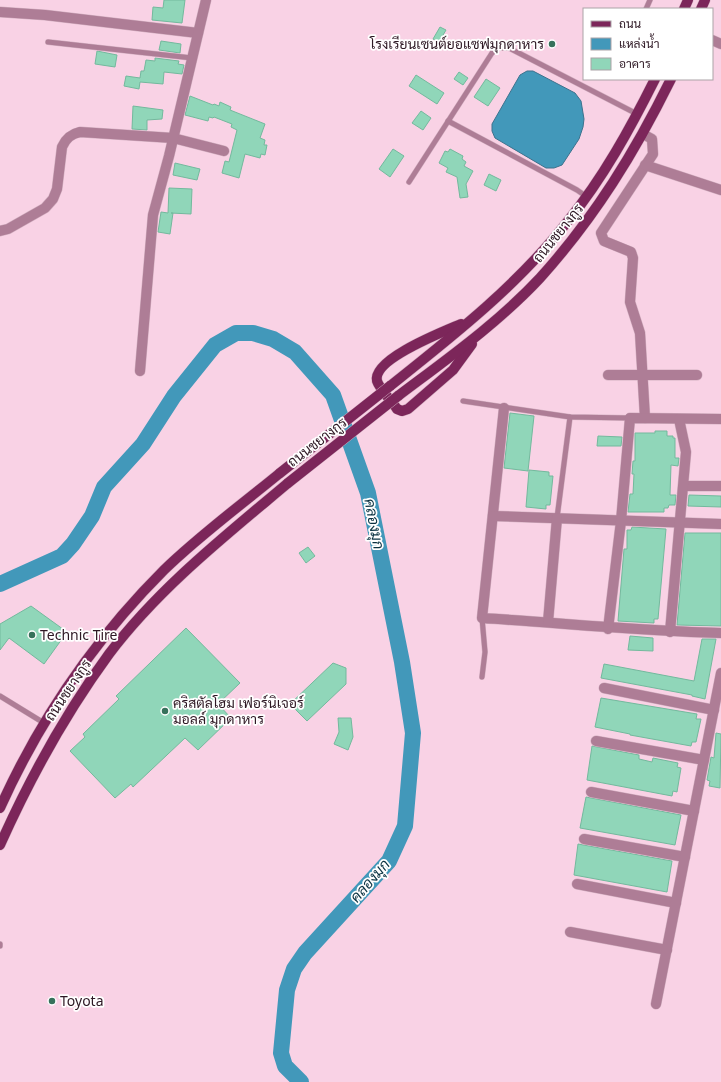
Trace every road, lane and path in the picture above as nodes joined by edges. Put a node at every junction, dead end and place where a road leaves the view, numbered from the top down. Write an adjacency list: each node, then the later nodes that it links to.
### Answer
1 (206, 0): 3 (street)
2 (0, 12): 3 (street)
3 (198, 33): 5 (street)
4 (48, 42): 5 (lane)
5 (192, 58): 11 (street)
6 (655, 80): 8 (main road, ถนนชยางกูร)
7 (670, 80): 10 (main road, ถนนชยางกูร)
8 (638, 114): 9 (lane); 16 (main road, ถนนชยางกูร)
9 (448, 121): 14 (lane); 16 (lane)
10 (643, 134): 13 (street); 19 (main road, ถนนชยางกูร)
11 (173, 138): 12 (street); 17 (street); 20 (street)
12 (224, 151)
13 (645, 165): 15 (street); 22 (street)
14 (409, 182)
15 (721, 190)
16 (586, 197): 18 (main road, ถนนชยางกูร)
17 (0, 231)
18 (470, 321): 19 (main road); 48 (main road, ถนนชยางกูร, bridge)
19 (481, 332): 55 (main road, ถนนชยางกูร, bridge)
20 (140, 371)
21 (608, 375): 22 (street)
22 (642, 375): 23 (street); 28 (street)
23 (697, 375)
24 (463, 401): 25 (lane)
25 (504, 408): 26 (lane); 33 (street)
26 (570, 417): 27 (lane); 34 (lane)
27 (630, 418): 28 (street); 35 (street)
28 (645, 418): 29 (street)
29 (679, 419): 30 (street); 31 (street)
30 (721, 419)
31 (684, 486): 32 (street); 36 (street)
32 (721, 486)
33 (493, 516): 34 (street); 38 (street)
34 (558, 518): 35 (street); 39 (street)
35 (621, 521): 36 (street); 40 (street)
36 (681, 523): 37 (street); 41 (street)
37 (721, 524)
38 (482, 618): 39 (street); 44 (lane)
39 (548, 622): 40 (street)
40 (608, 628): 41 (street)
41 (670, 632): 42 (street)
42 (721, 633)
43 (721, 673): 47 (street)
44 (482, 677)
45 (604, 688): 47 (street)
46 (0, 696): 48 (lane)
47 (714, 710): 50 (street)
48 (44, 723): 52 (main road, ถนนชยางกูร)
49 (596, 741): 50 (street)
50 (704, 760): 53 (street)
51 (591, 792): 53 (street)
52 (0, 808)
53 (694, 811): 56 (street)
54 (584, 839): 56 (street)
55 (0, 845)
56 (685, 857): 58 (street)
57 (577, 884): 58 (street)
58 (676, 903): 60 (street)
59 (570, 932): 60 (street)
60 (667, 950): 61 (street)
61 (656, 1004)

